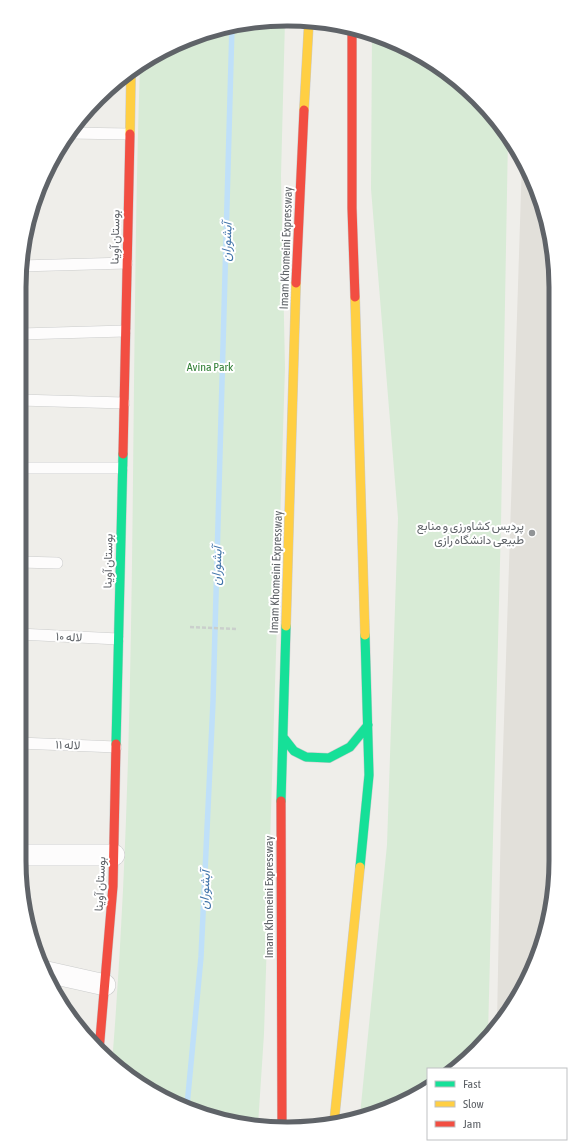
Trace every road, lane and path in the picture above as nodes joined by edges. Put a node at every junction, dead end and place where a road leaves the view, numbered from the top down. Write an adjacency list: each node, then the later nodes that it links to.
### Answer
1 (310, 27): 21 (main road, Imam Khomeini Expressway)
2 (352, 34): 20 (main road)
3 (131, 78): 5 (main road, بوستان آوینا)
4 (76, 133): 5 (lane)
5 (129, 134): 6 (main road, بوستان آوینا)
6 (127, 263): 7 (lane); 8 (main road, بوستان آوینا)
7 (27, 266)
8 (125, 331): 9 (lane); 11 (main road, بوستان آوینا)
9 (26, 334)
10 (26, 400): 11 (lane)
11 (124, 403): 13 (main road, بوستان آوینا)
12 (26, 468): 13 (lane)
13 (122, 468): 19 (main road, بوستان آوینا)
14 (26, 562): 15 (lane)
15 (57, 563)
16 (190, 627): 17 (path)
17 (238, 629)
18 (26, 634): 19 (lane, لاله ۱۰)
19 (118, 639): 23 (main road, بوستان آوینا)
20 (368, 725): 21 (main road); 29 (main road)
21 (283, 737): 30 (main road, Imam Khomeini Expressway)
22 (26, 743): 23 (lane, لاله ۱۱)
23 (116, 747): 25 (main road, بوستان آوینا)
24 (26, 855): 25 (street)
25 (114, 855): 27 (main road, بوستان آوینا)
26 (52, 973): 27 (street)
27 (105, 985): 28 (main road, بوستان آوینا)
28 (100, 1042)
29 (335, 1118)
30 (282, 1122)

